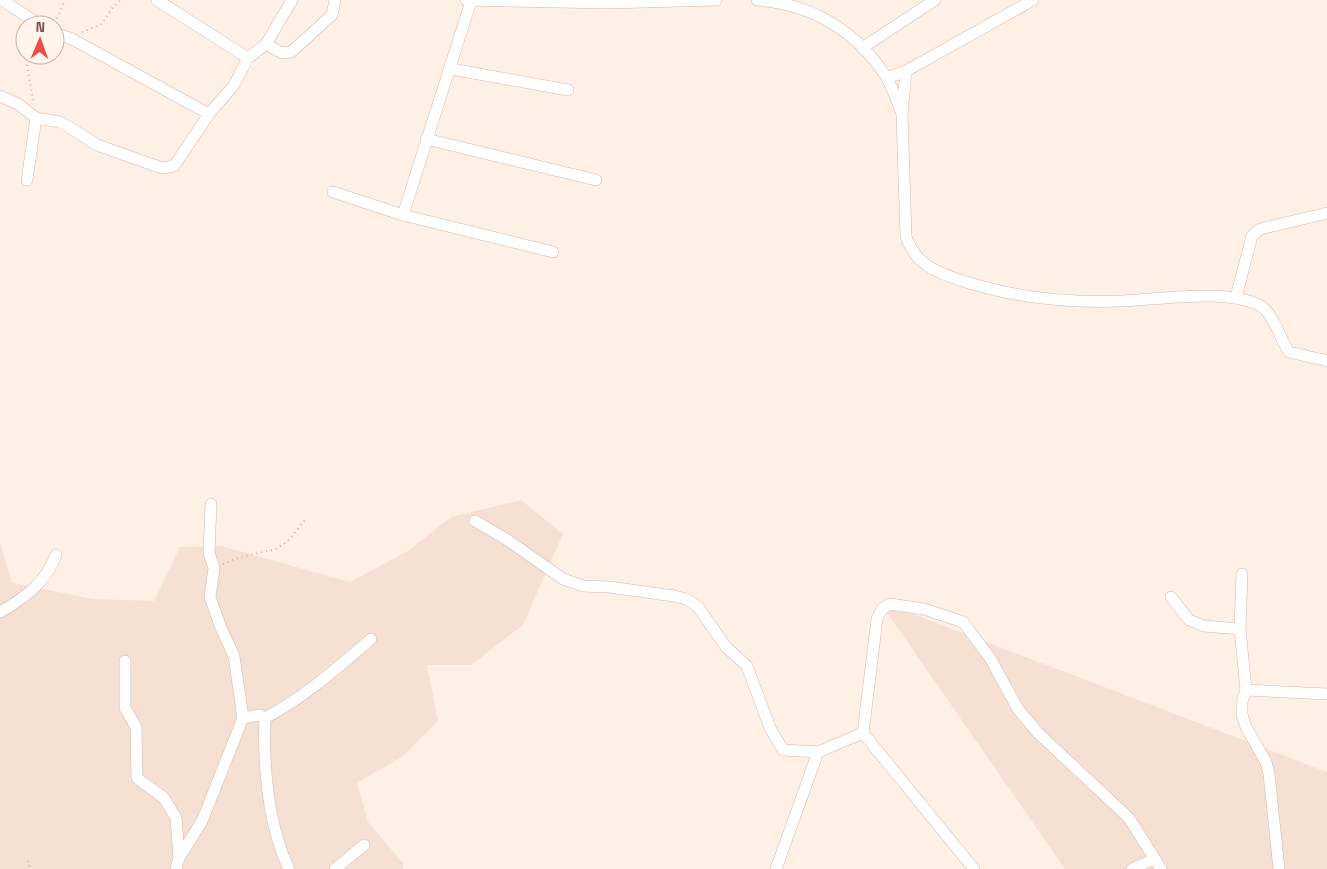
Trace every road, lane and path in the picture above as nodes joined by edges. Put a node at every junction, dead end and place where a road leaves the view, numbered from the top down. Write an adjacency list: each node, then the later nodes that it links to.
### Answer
1 (2, 0): 15 (street)
2 (65, 0): 16 (path)
3 (122, 0): 18 (path)
4 (157, 0): 21 (street)
5 (292, 0): 19 (street)
6 (335, 0): 19 (street)
7 (468, 0): 12 (street); 23 (street)
8 (716, 0): 13 (street)
9 (757, 0): 14 (street)
10 (935, 0): 20 (street)
11 (1033, 0): 24 (street)
12 (491, 1): 13 (street)
13 (703, 1)
14 (788, 2): 20 (street)
15 (25, 15)
16 (58, 15)
17 (65, 37): 18 (street)
18 (72, 39): 28 (street)
19 (266, 44): 21 (street)
20 (862, 48): 25 (street)
21 (248, 58): 28 (street)
22 (28, 65): 30 (path)
23 (451, 69): 26 (street); 31 (street)
24 (906, 71): 25 (street); 29 (street)
25 (887, 78): 29 (street)
26 (568, 90)
27 (0, 96): 30 (street)
28 (210, 114): 30 (street)
29 (902, 114): 38 (street)
30 (36, 118): 32 (street)
31 (426, 139): 33 (street); 36 (street)
32 (27, 180)
33 (596, 180)
34 (334, 192): 36 (street)
35 (1327, 213): 38 (street)
36 (403, 215): 37 (street)
37 (553, 252)
38 (1236, 297): 39 (street)
39 (1327, 360)
40 (211, 504): 44 (street)
41 (305, 520): 44 (path)
42 (475, 521): 56 (street)
43 (56, 555): 47 (street)
44 (214, 568): 53 (street)
45 (1242, 574): 48 (street)
46 (1171, 598): 48 (street)
47 (0, 612)
48 (1240, 629): 51 (street)
49 (370, 639): 54 (street)
50 (125, 661): 57 (street)
51 (1246, 690): 52 (street); 70 (street)
52 (1327, 694)
53 (244, 718): 54 (street); 58 (street)
54 (265, 718): 64 (street)
55 (863, 733): 56 (street); 60 (street); 67 (street)
56 (818, 752): 66 (street)
57 (177, 835): 58 (street); 62 (street)
58 (192, 836): 62 (street)
59 (364, 845): 65 (street)
60 (1154, 859): 68 (street); 69 (street)
61 (28, 861): 63 (path)
62 (177, 864)
63 (30, 869)
64 (289, 869)
65 (335, 869)
66 (776, 869)
67 (974, 869)
68 (1132, 869)
69 (1161, 869)
70 (1279, 869)

